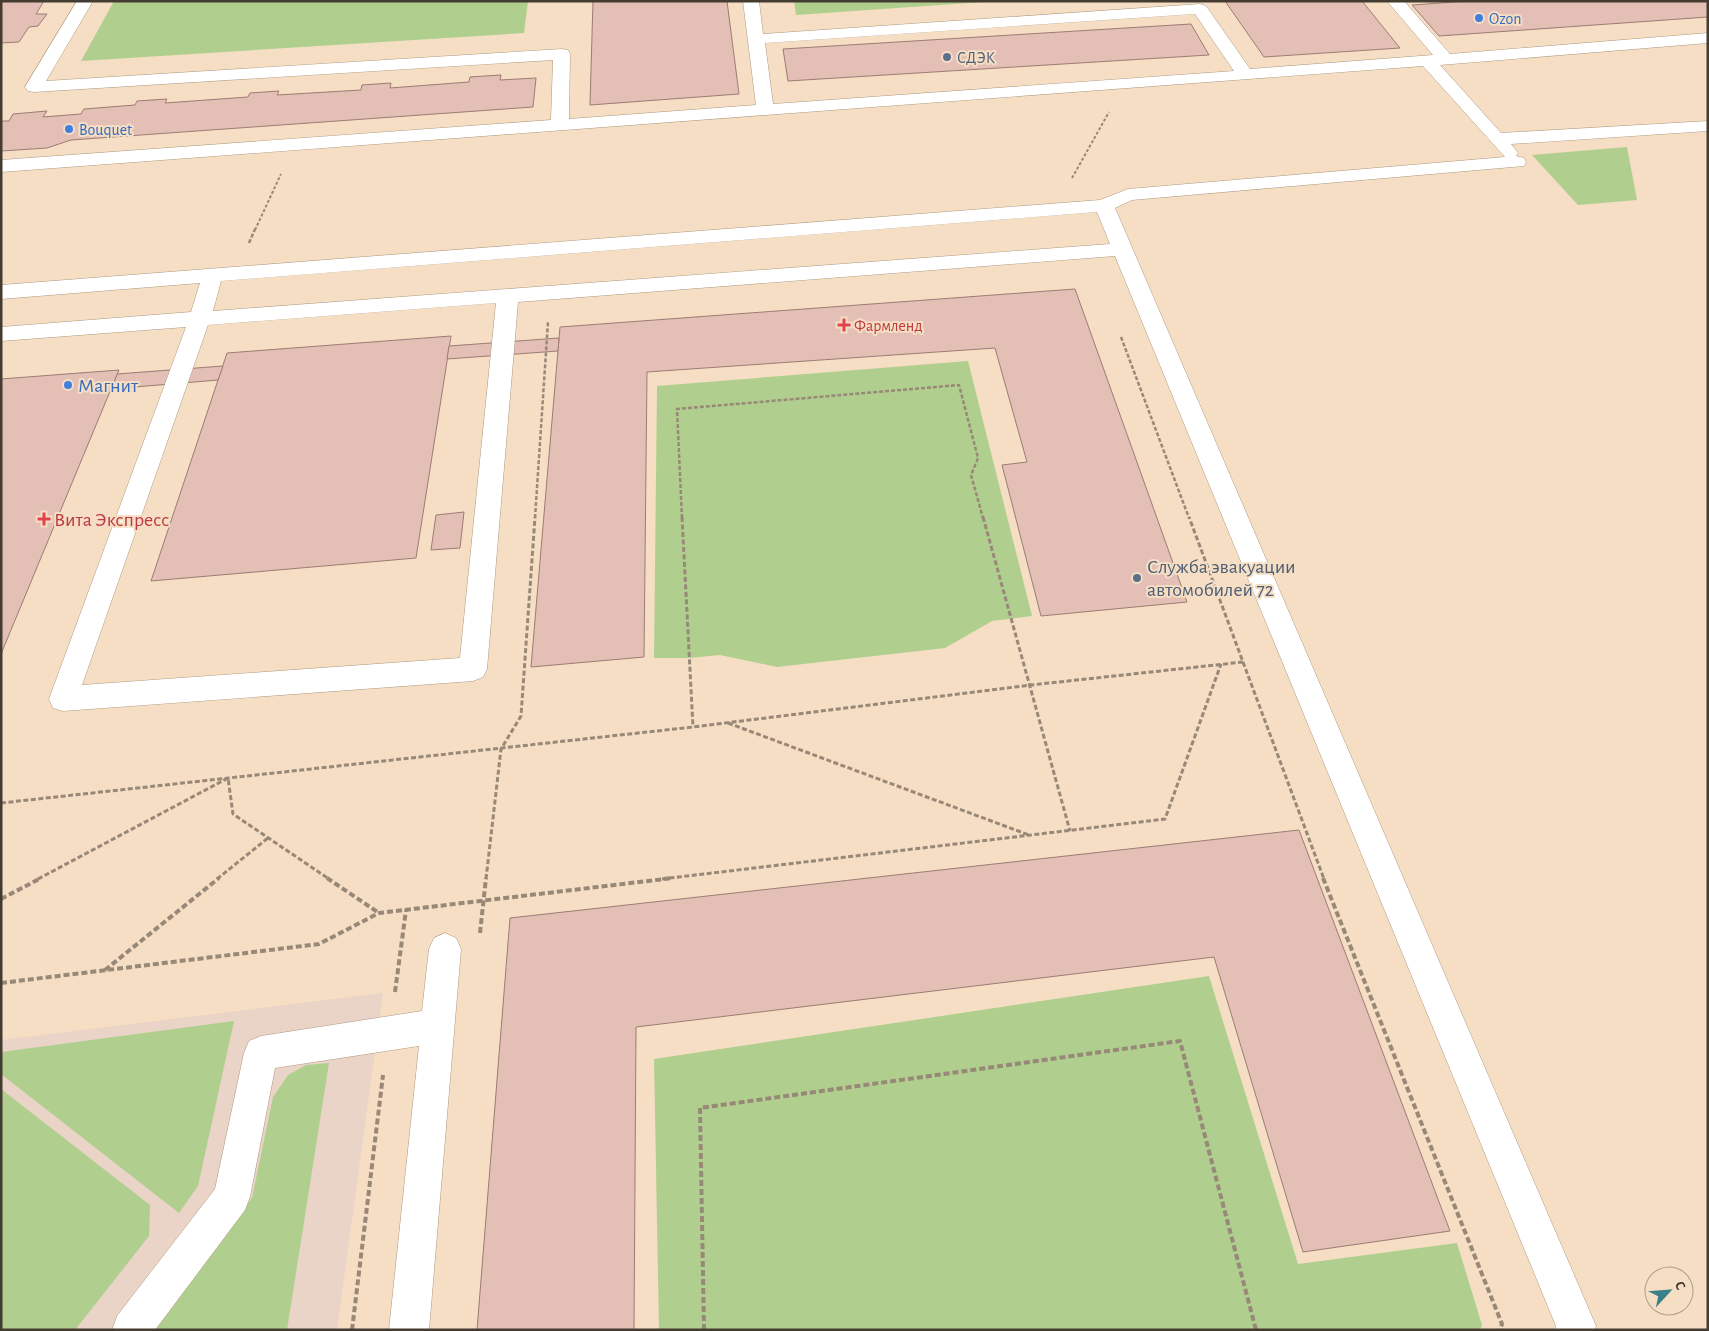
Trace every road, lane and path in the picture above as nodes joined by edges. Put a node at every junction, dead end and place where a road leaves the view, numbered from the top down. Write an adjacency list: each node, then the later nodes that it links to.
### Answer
1 (85, 1): 11 (lane)
2 (751, 1): 6 (lane)
3 (1395, 1): 7 (lane)
4 (1198, 5): 6 (lane); 8 (lane)
5 (1708, 38): 7 (lane)
6 (756, 39): 10 (lane)
7 (1437, 60): 8 (lane); 13 (lane)
8 (1245, 75): 9 (lane)
9 (1102, 84): 10 (lane); 17 (path)
10 (765, 108): 11 (lane)
11 (560, 124): 14 (lane)
12 (1708, 126): 13 (lane)
13 (1497, 140): 16 (lane)
14 (291, 144): 15 (lane); 19 (path)
15 (1, 166)
16 (1104, 206): 17 (lane); 18 (lane)
17 (1071, 208): 19 (lane)
18 (1123, 249): 21 (lane); 53 (lane)
19 (224, 274): 20 (lane); 23 (lane)
20 (1, 292)
21 (508, 296): 23 (lane); 23 (lane)
22 (548, 317): 31 (path)
23 (199, 320): 25 (lane)
24 (1119, 331): 26 (path)
25 (1, 334)
26 (1243, 662): 27 (path); 52 (path)
27 (1221, 664): 28 (path); 34 (path)
28 (1031, 685): 29 (path); 30 (path); 34 (path)
29 (728, 722): 30 (path); 35 (path)
30 (693, 727): 31 (path)
31 (501, 749): 32 (path); 38 (path)
32 (228, 778): 33 (path); 36 (path); 37 (path)
33 (1, 803)
34 (1070, 831): 35 (path)
35 (1031, 835): 38 (path)
36 (268, 838): 40 (path); 43 (path)
37 (1, 899)
38 (483, 901): 39 (path); 41 (path)
39 (406, 910): 40 (path); 46 (path)
40 (379, 913): 43 (path)
41 (480, 936)
42 (446, 949): 45 (lane)
43 (104, 970): 44 (path)
44 (1, 983)
45 (438, 1026): 46 (lane); 49 (lane)
46 (389, 1032): 47 (lane); 48 (path)
47 (131, 1330)
48 (352, 1330)
49 (409, 1330)
50 (704, 1330): 51 (path)
51 (1256, 1330)
52 (1500, 1330)
53 (1575, 1330)

